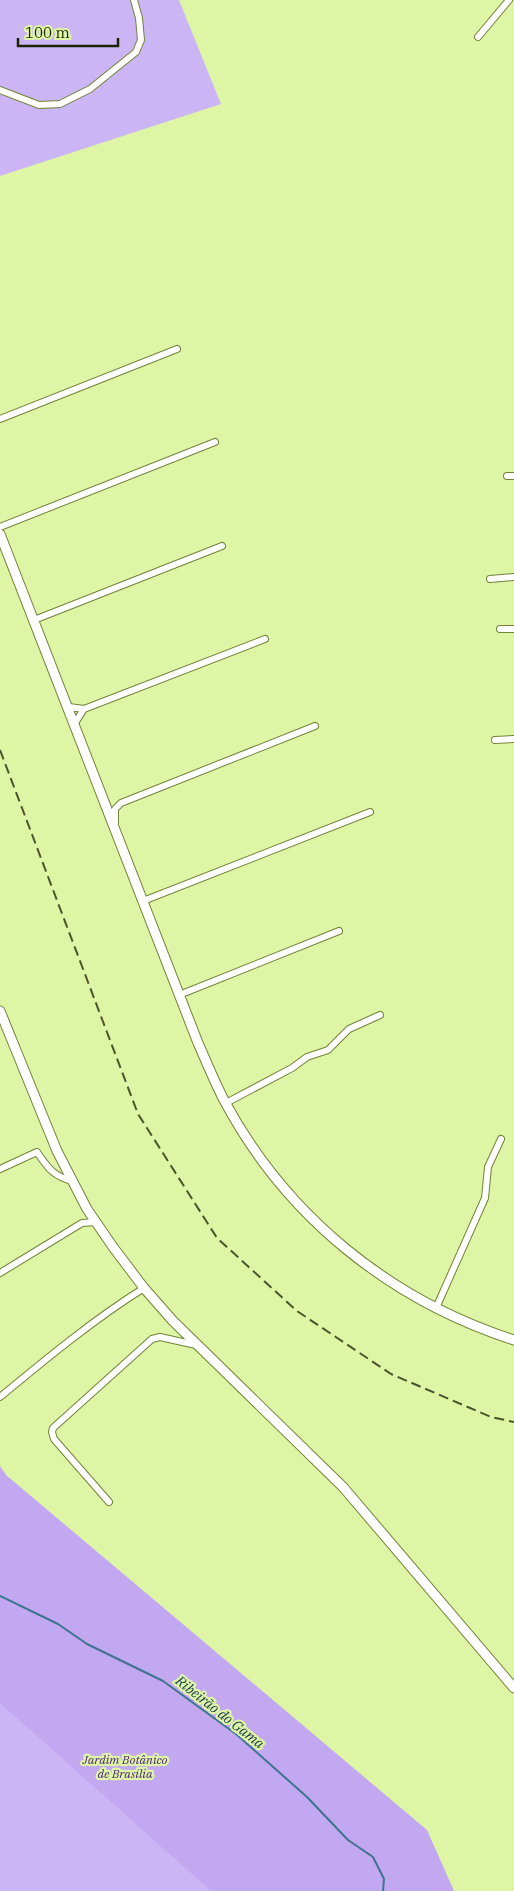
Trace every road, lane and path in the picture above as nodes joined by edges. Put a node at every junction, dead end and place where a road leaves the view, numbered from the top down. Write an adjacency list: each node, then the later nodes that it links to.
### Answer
1 (134, 0): 4 (street)
2 (508, 0): 3 (street)
3 (478, 37)
4 (0, 90)
5 (177, 349): 6 (street)
6 (0, 419)
7 (215, 442): 8 (street)
8 (0, 527)
9 (0, 534): 13 (street)
10 (222, 546): 13 (street)
11 (514, 577): 12 (street)
12 (490, 579)
13 (34, 620): 17 (street)
14 (500, 629): 15 (street)
15 (514, 629)
16 (265, 639): 18 (street)
17 (69, 707): 18 (street); 19 (street)
18 (84, 709): 19 (street)
19 (75, 723): 24 (street)
20 (315, 726): 24 (street)
21 (514, 739): 22 (street)
22 (495, 740)
23 (370, 812): 25 (street)
24 (116, 829): 25 (street)
25 (142, 901): 27 (street)
26 (339, 931): 27 (street)
27 (179, 995): 30 (street)
28 (0, 1011): 33 (street)
29 (380, 1015): 30 (street)
30 (226, 1104): 39 (street)
31 (501, 1138): 39 (street)
32 (0, 1169): 33 (street)
33 (72, 1182): 34 (street)
34 (87, 1209): 35 (street); 36 (street)
35 (95, 1222): 36 (street); 38 (street)
36 (82, 1223): 37 (street)
37 (0, 1273)
38 (144, 1288): 41 (street); 42 (street)
39 (436, 1308): 40 (street)
40 (514, 1340)
41 (198, 1345): 43 (street); 44 (street)
42 (0, 1397)
43 (109, 1502)
44 (514, 1688)

